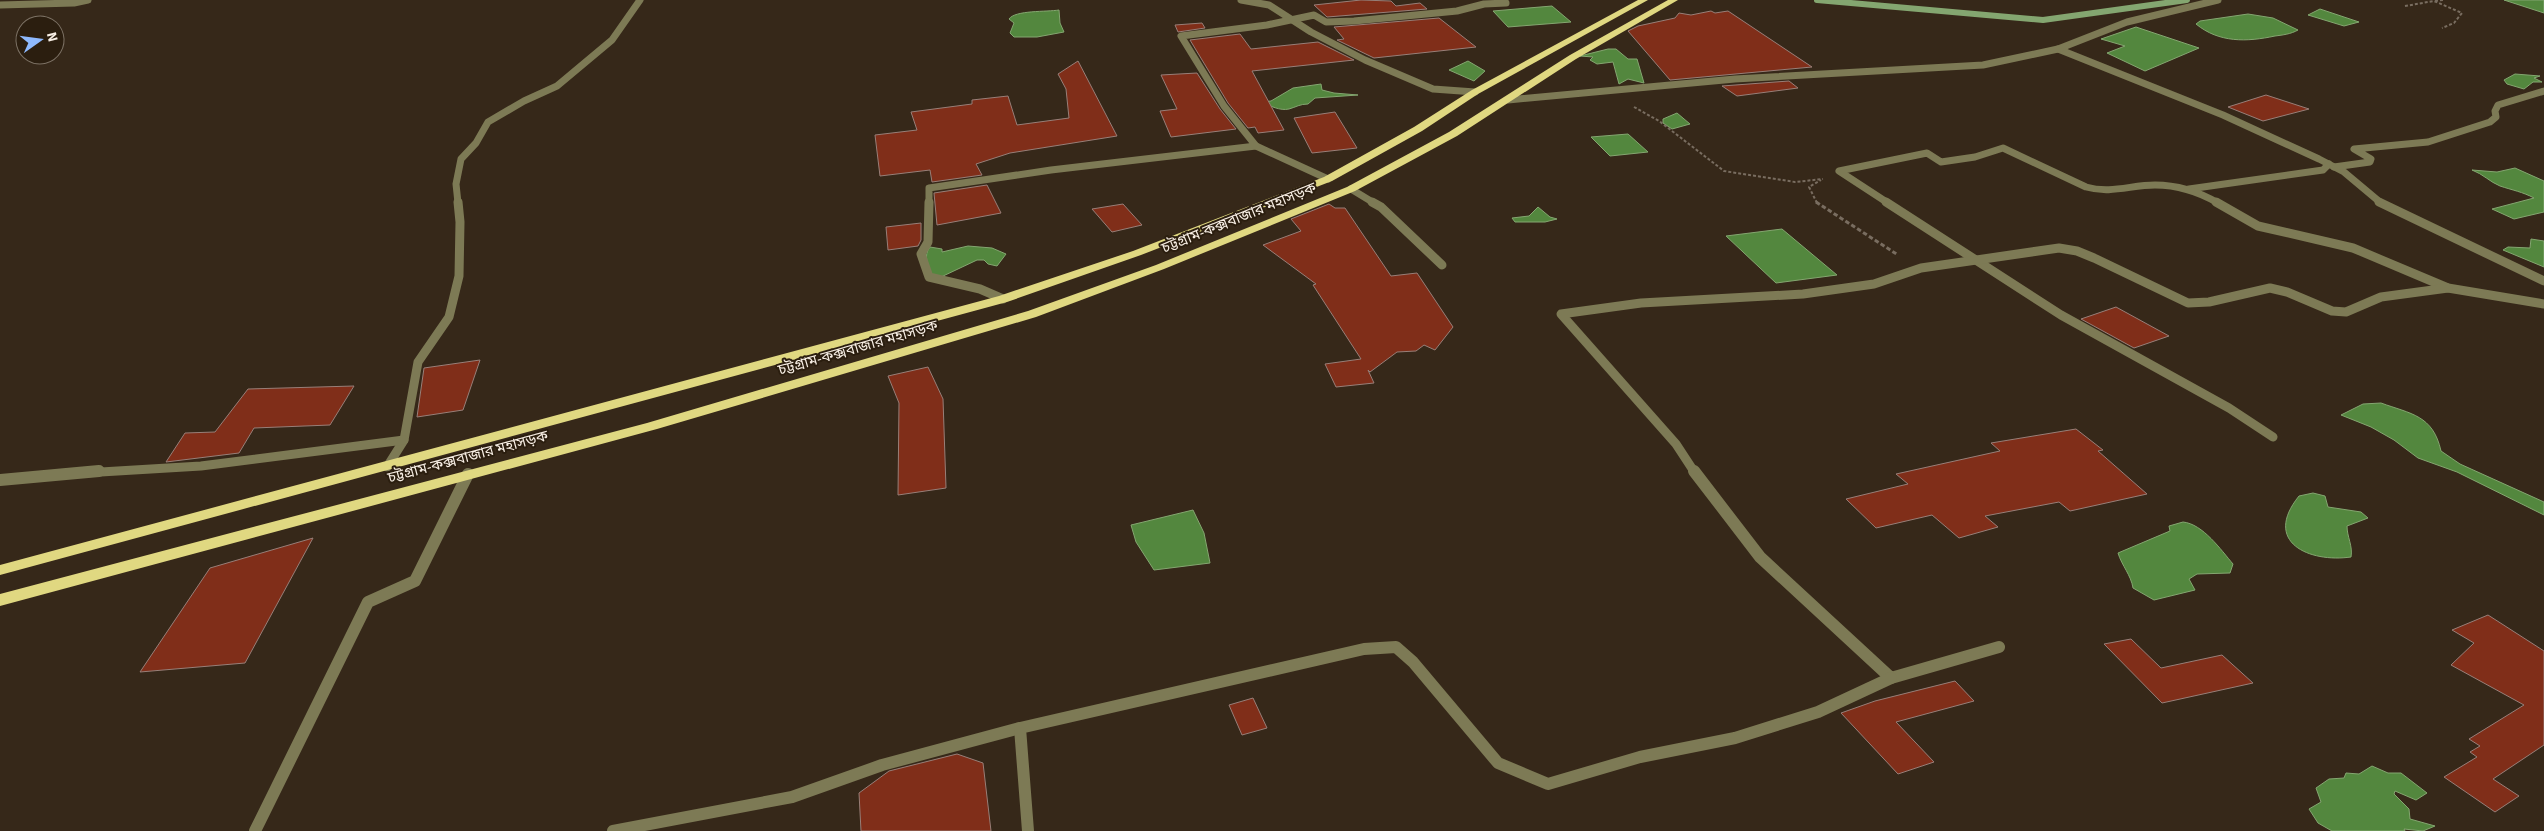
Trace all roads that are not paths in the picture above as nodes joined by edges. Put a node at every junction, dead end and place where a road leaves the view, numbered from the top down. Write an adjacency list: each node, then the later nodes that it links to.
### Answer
1 (88, 0): 8 (street)
2 (640, 0): 26 (street)
3 (1241, 0): 9 (street)
4 (1644, 0): 12 (highway, চট্টগ্রাম-কক্সবাজার মহাসড়ক)
5 (1674, 0): 13 (highway, চট্টগ্রাম-কক্সবাজার মহাসড়ক)
6 (2218, 0): 10 (street)
7 (1506, 2): 9 (street)
8 (0, 5)
9 (1292, 20): 12 (street); 14 (street)
10 (2058, 49): 13 (street); 15 (street)
11 (2544, 91): 15 (street)
12 (1475, 92): 16 (highway, চট্টগ্রাম-কক্সবাজার মহাসড়ক)
13 (1508, 100): 17 (highway, চট্টগ্রাম-কক্সবাজার মহাসড়ক)
14 (1256, 146): 16 (street); 23 (street)
15 (2331, 166): 18 (street); 21 (street)
16 (1328, 179): 23 (highway, চট্টগ্রাম-কক্সবাজার মহাসড়ক)
17 (1351, 189): 20 (street); 28 (highway, চট্টগ্রাম-কক্সবাজার মহাসড়ক)
18 (2188, 189): 19 (street); 22 (street)
19 (1981, 261): 22 (street); 25 (street); 33 (street)
20 (1442, 265)
21 (2544, 281)
22 (2448, 288): 24 (street)
23 (1003, 299): 27 (highway, চট্টগ্রাম-কক্সবাজার মহাসড়ক)
24 (2544, 304)
25 (2273, 437)
26 (404, 440): 27 (street); 29 (street)
27 (387, 467): 30 (highway, চট্টগ্রাম-কক্সবাজার মহাসড়ক)
28 (468, 474): 31 (highway, চট্টগ্রাম-কক্সবাজার মহাসড়ক); 35 (street)
29 (0, 480)
30 (0, 570)
31 (0, 600)
32 (1999, 647): 33 (street)
33 (1891, 678): 34 (street)
34 (1020, 728): 36 (street); 37 (street)
35 (255, 831)
36 (613, 831)
37 (1028, 831)

